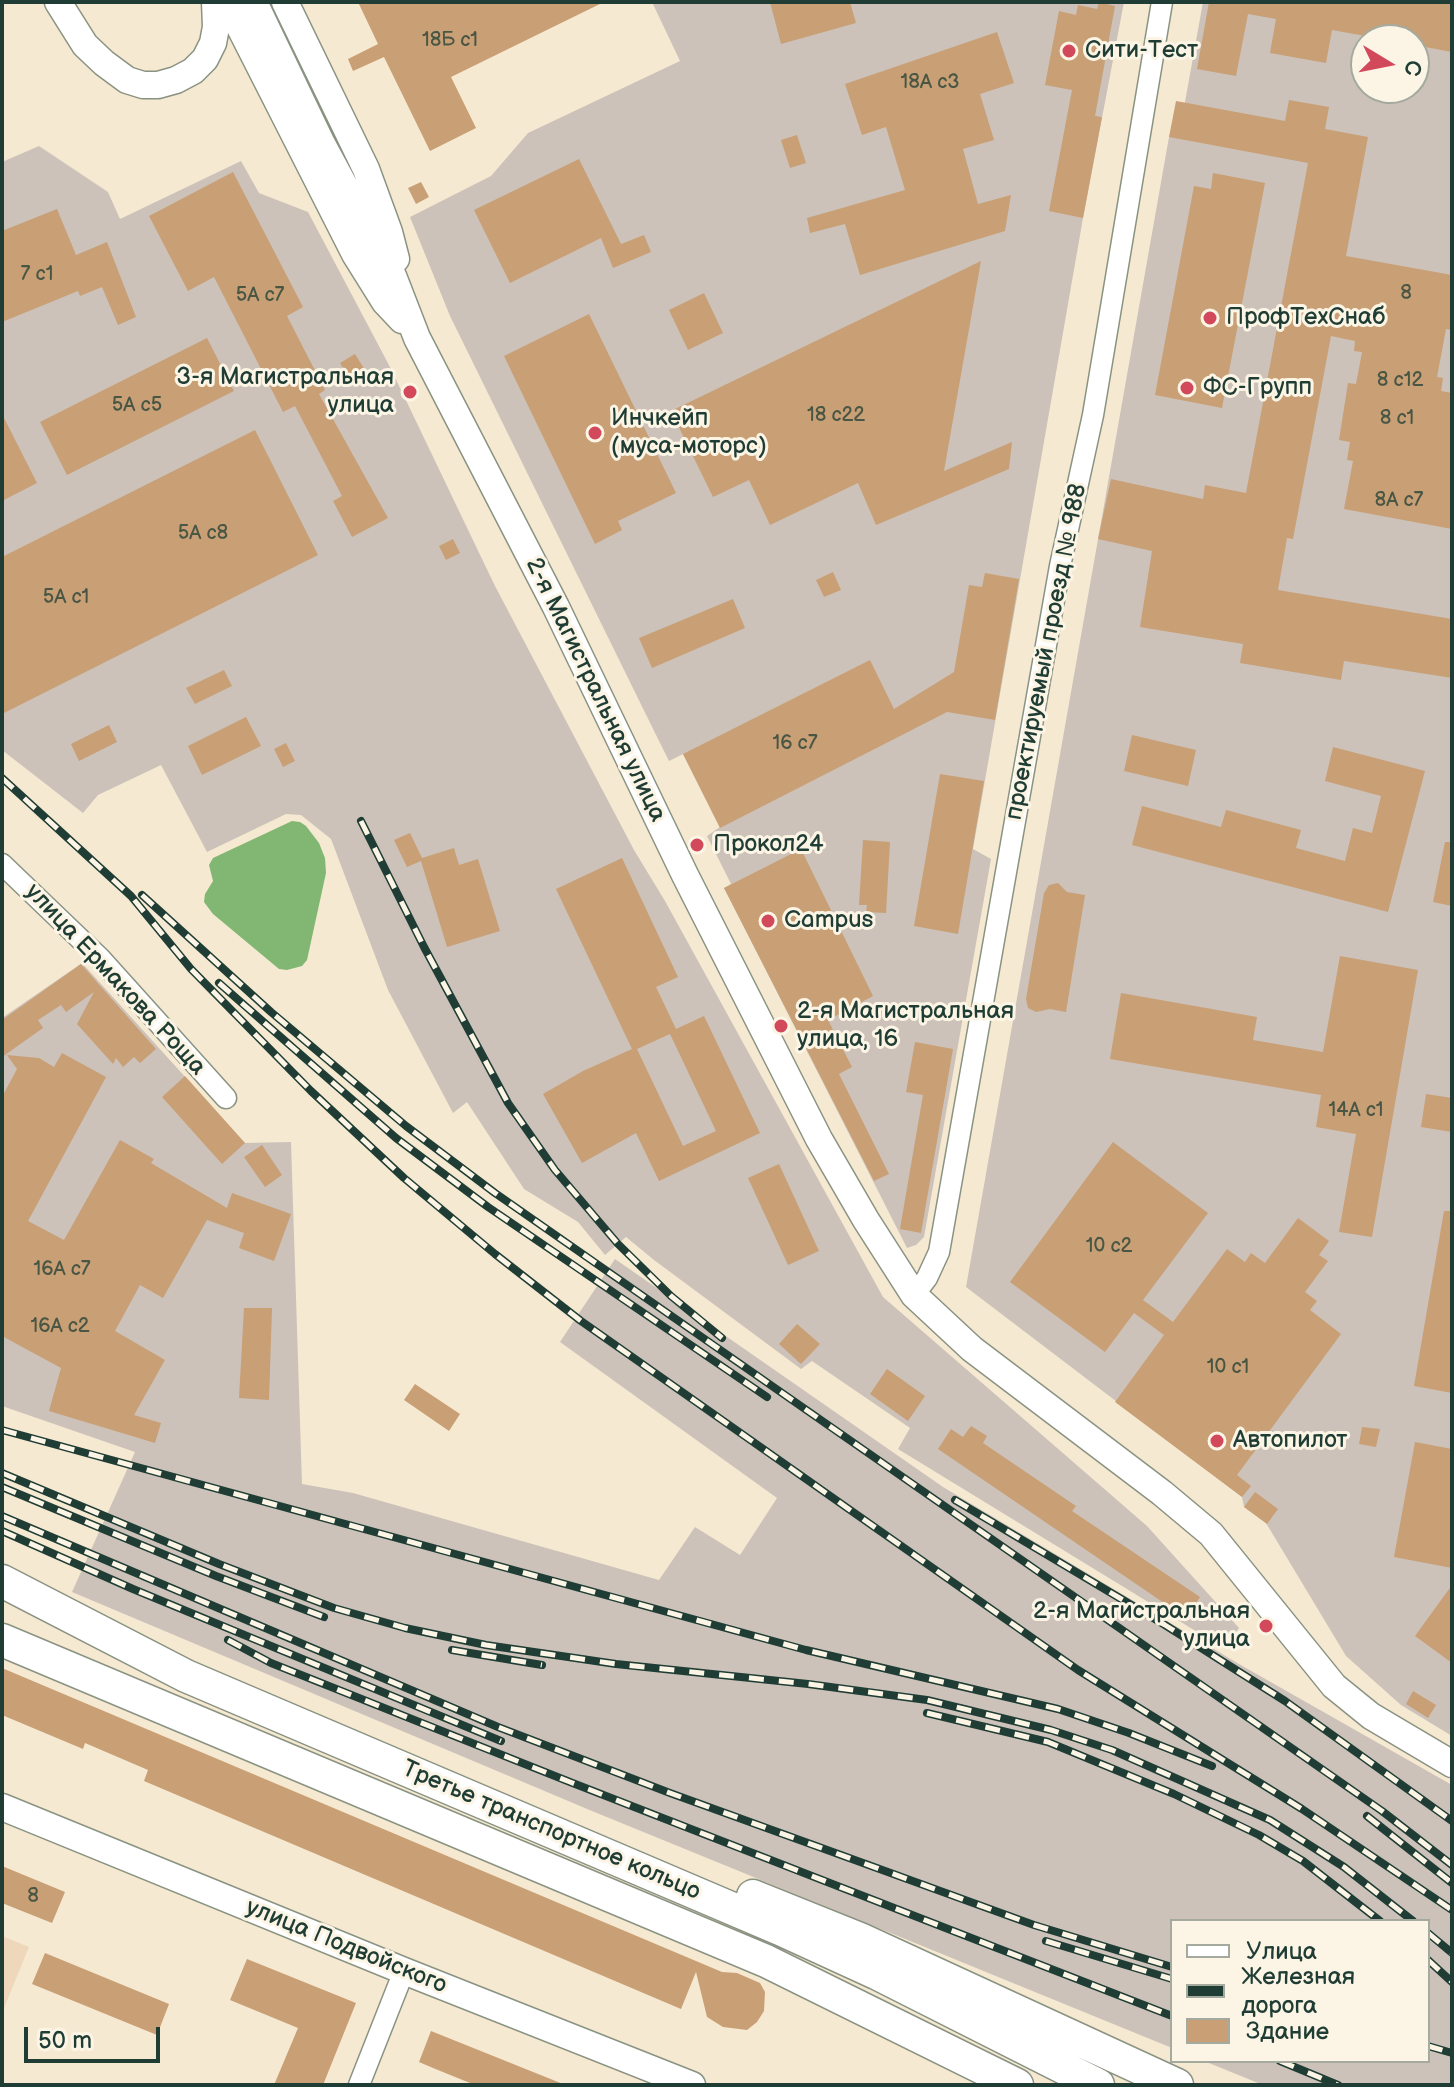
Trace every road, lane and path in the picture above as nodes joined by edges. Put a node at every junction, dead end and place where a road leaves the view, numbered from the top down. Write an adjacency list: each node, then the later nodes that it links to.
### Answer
1 (58, 2): 2 (street)
2 (215, 2)
3 (227, 2): 7 (street, 2-я Магистральная улица)
4 (254, 2): 7 (street, 2-я Магистральная улица)
5 (285, 2): 7 (street)
6 (1162, 2): 10 (street, проектируемый проезд № 988)
7 (416, 335): 10 (street, 2-я Магистральная улица)
8 (2, 864): 9 (street, улица Ермакова Роща)
9 (226, 1098)
10 (914, 1295): 15 (street, 2-я Магистральная улица)
11 (2, 1581): 14 (main road, Третье транспортное кольцо)
12 (2, 1604): 14 (main road)
13 (2, 1640): 21 (main road, Третье транспортное кольцо)
14 (186, 1676): 17 (main road, Третье транспортное кольцо)
15 (1452, 1764)
16 (2, 1807): 18 (street, улица Подвойского)
17 (524, 1818): 22 (main road, Третье транспортное кольцо); 23 (main road)
18 (404, 1971): 19 (street); 20 (street, улица Подвойского)
19 (359, 2085)
20 (692, 2085)
21 (1017, 2085)
22 (1098, 2085)
23 (1177, 2085)

